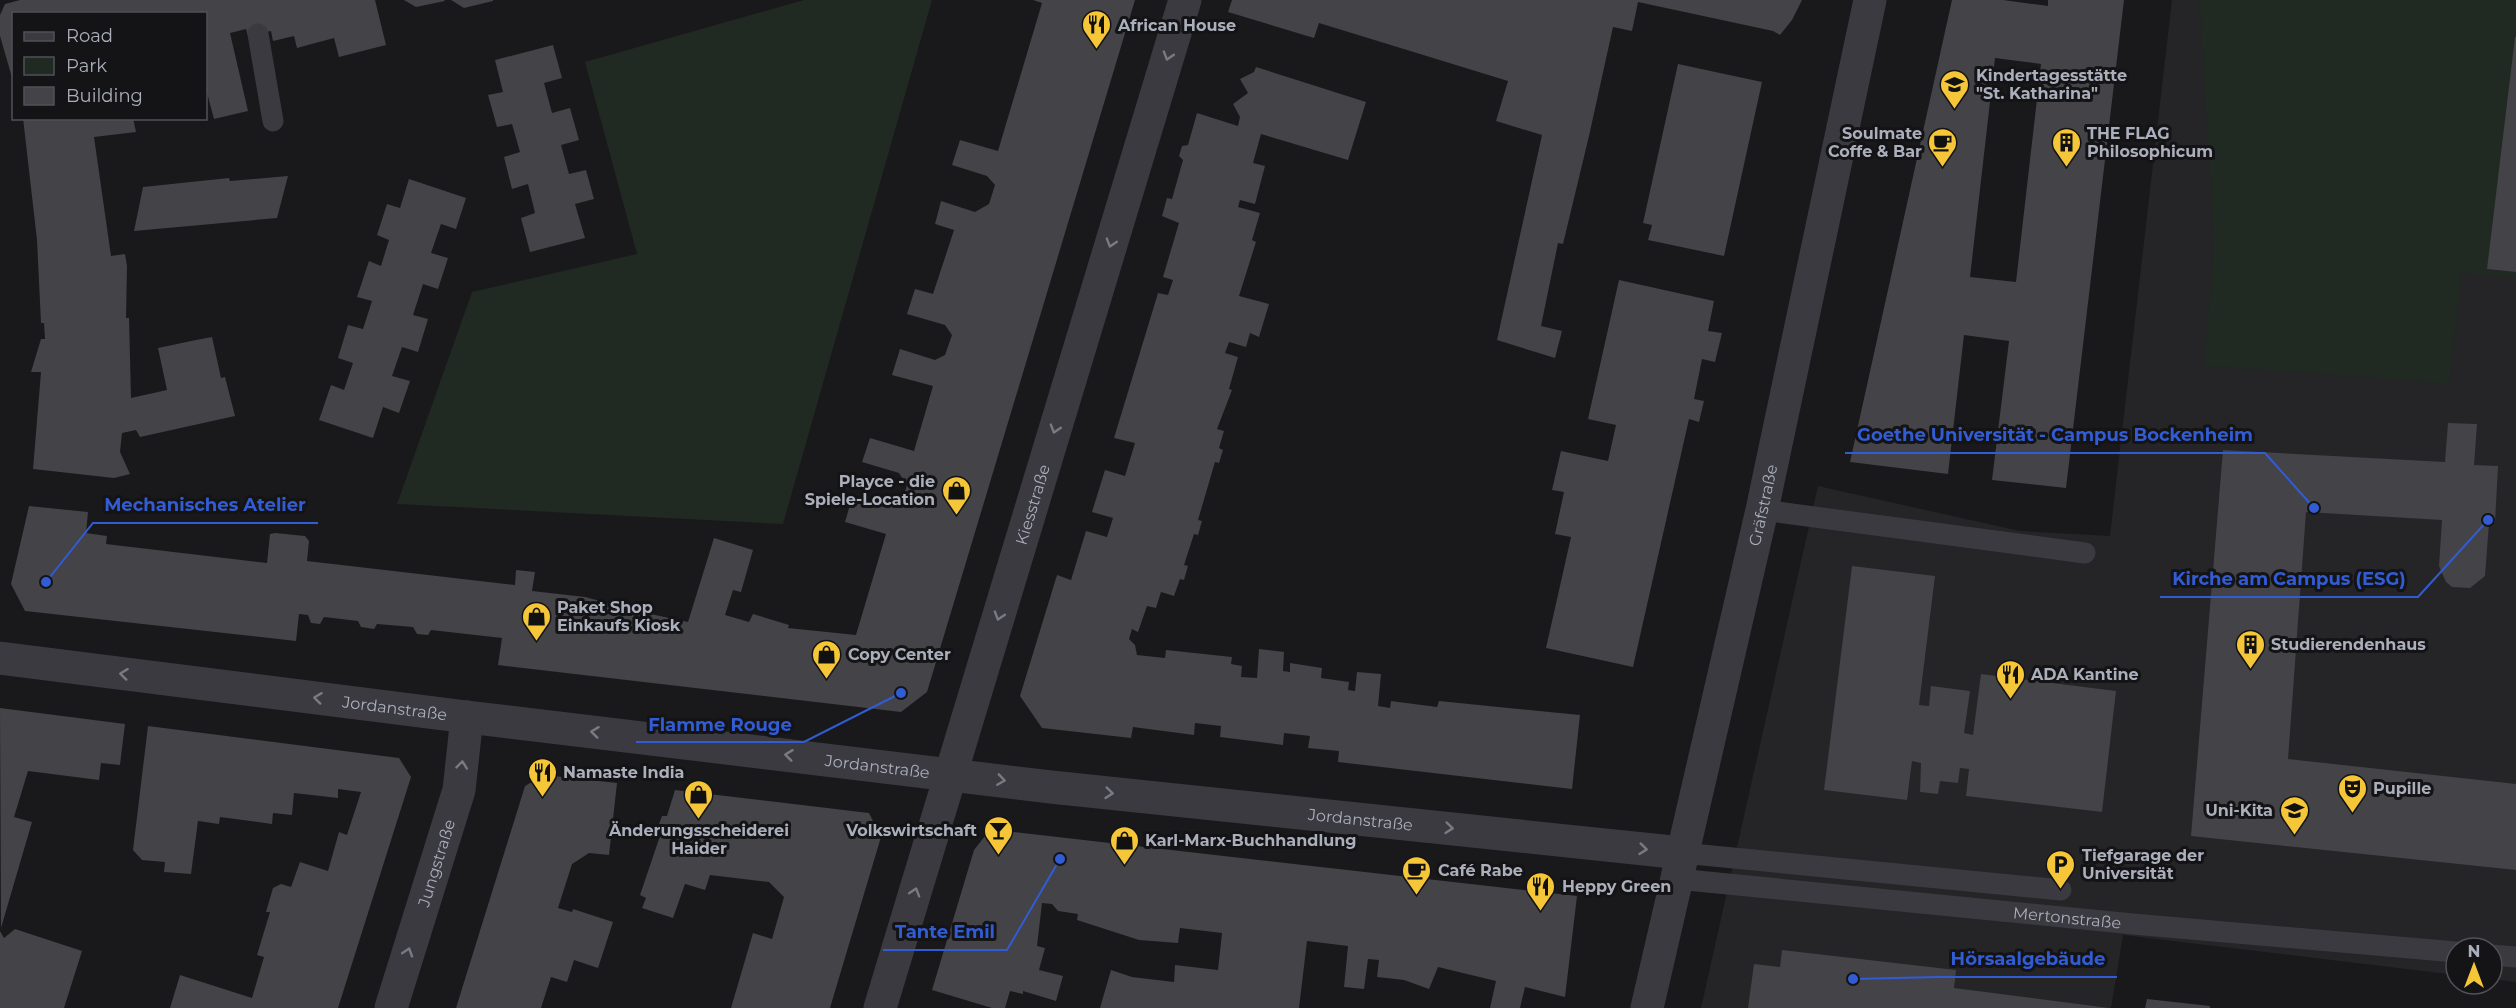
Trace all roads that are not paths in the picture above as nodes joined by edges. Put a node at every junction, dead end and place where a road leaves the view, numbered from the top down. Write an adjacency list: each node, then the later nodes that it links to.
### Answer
1 (1185, 0): 9 (street, Kiesstraße, one-way to 9)
2 (1870, 0): 5 (street, Gräfstraße)
3 (258, 34): 4 (lane)
4 (273, 121)
5 (1762, 510): 6 (lane); 10 (street, Gräfstraße)
6 (2085, 553)
7 (0, 658): 8 (street, Jordanstraße, one-way to 7)
8 (467, 717): 9 (street, Jordanstraße, one-way to 8); 13 (street, Jungstraße, one-way to 8)
9 (951, 774): 10 (street, Jordanstraße, one-way to 10); 14 (street, Kiesstraße, one-way to 9)
10 (1679, 866): 11 (lane); 12 (lane, Mertonstraße); 15 (street, Gräfstraße)
11 (2061, 890)
12 (2444, 951)
13 (391, 1008)
14 (880, 1008)
15 (1647, 1008)

